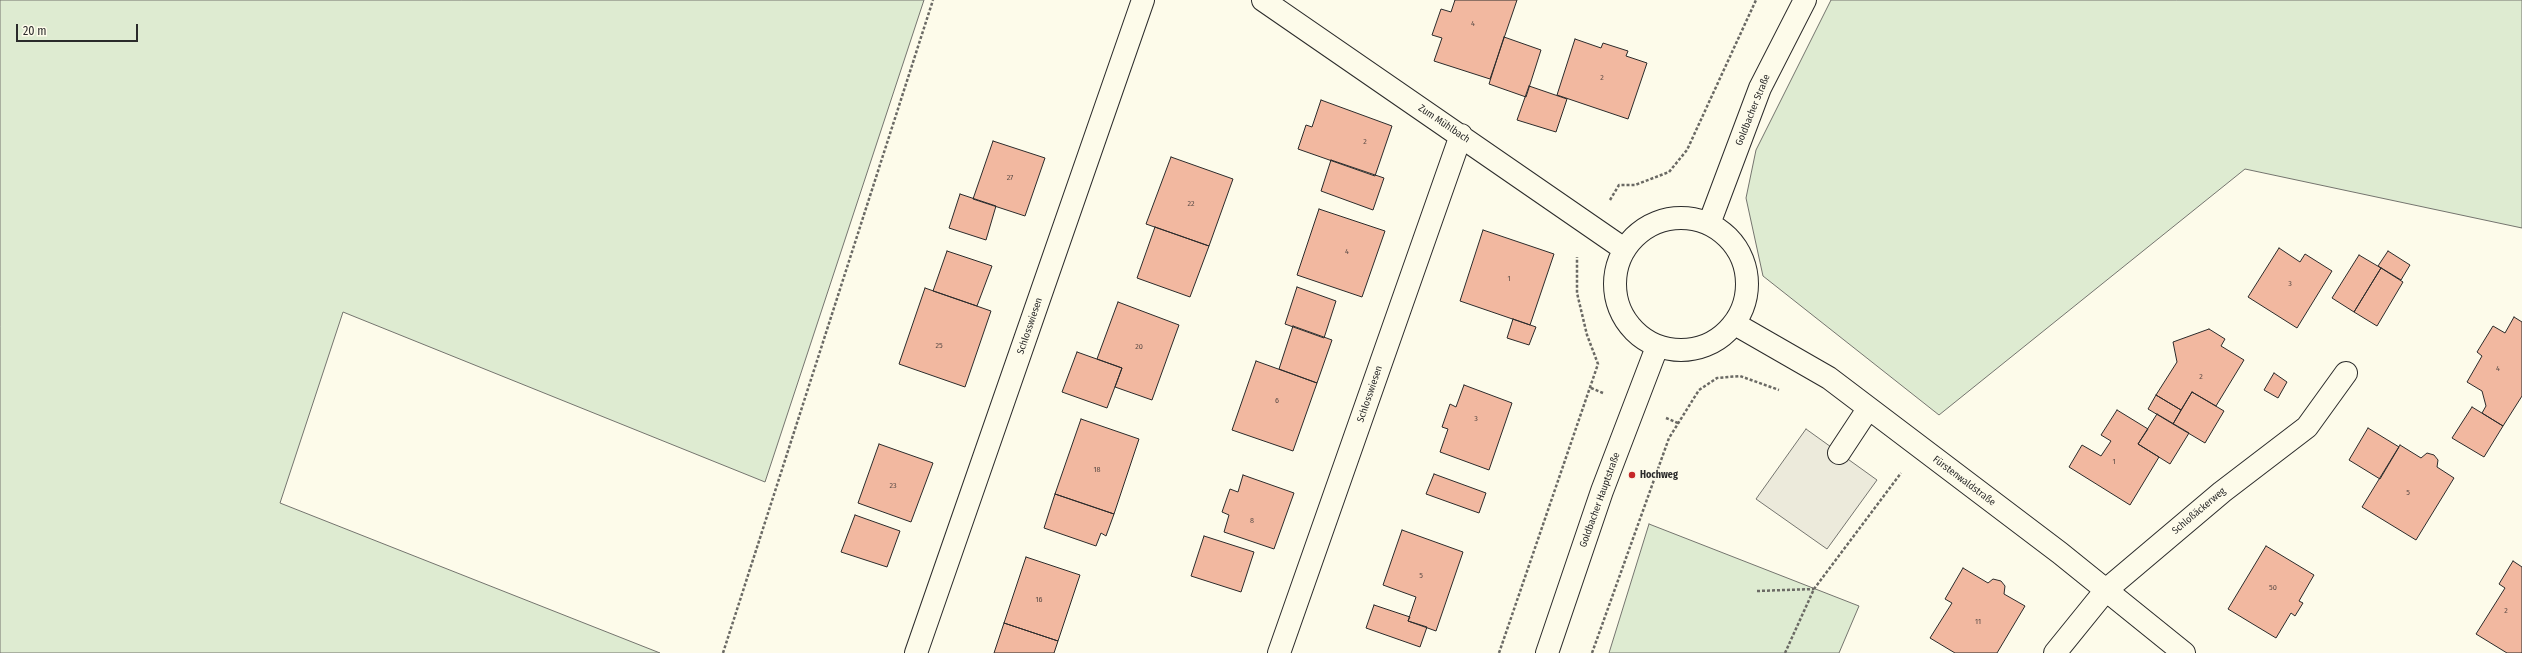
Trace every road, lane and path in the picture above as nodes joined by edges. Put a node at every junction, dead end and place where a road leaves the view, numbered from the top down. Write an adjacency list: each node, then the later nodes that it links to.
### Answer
1 (933, 0): 20 (path)
2 (1143, 0): 21 (street, Schlosswiesen)
3 (1263, 0): 6 (street, Zum Mühlbach)
4 (1756, 0): 8 (path)
5 (1805, 0): 7 (street, Goldbacher Straße)
6 (1461, 135): 8 (street, Zum Mühlbach); 22 (street, Schlosswiesen)
7 (1709, 224): 9 (street); 10 (street)
8 (1592, 226): 9 (street, Zum Mühlbach); 23 (path)
9 (1624, 250): 11 (street)
10 (1735, 324): 11 (street); 14 (street, Fürstenwaldstraße)
11 (1657, 347): 24 (street, Goldbacher Hauptstraße)
12 (2346, 373): 18 (street, Schloßäckerweg)
13 (1784, 391): 25 (path)
14 (1868, 409): 15 (street, Fürstenwaldstraße); 16 (street)
15 (1920, 448): 17 (path); 18 (street, Fürstenwaldstraße)
16 (1840, 453)
17 (1814, 589): 19 (path); 26 (path)
18 (2106, 590): 27 (street, Schloßäckerweg); 28 (street, Fürstenwaldstraße)
19 (1756, 591)
20 (723, 653)
21 (916, 653)
22 (1280, 653)
23 (1499, 653)
24 (1547, 653)
25 (1592, 653)
26 (1785, 653)
27 (2055, 653)
28 (2184, 653)

